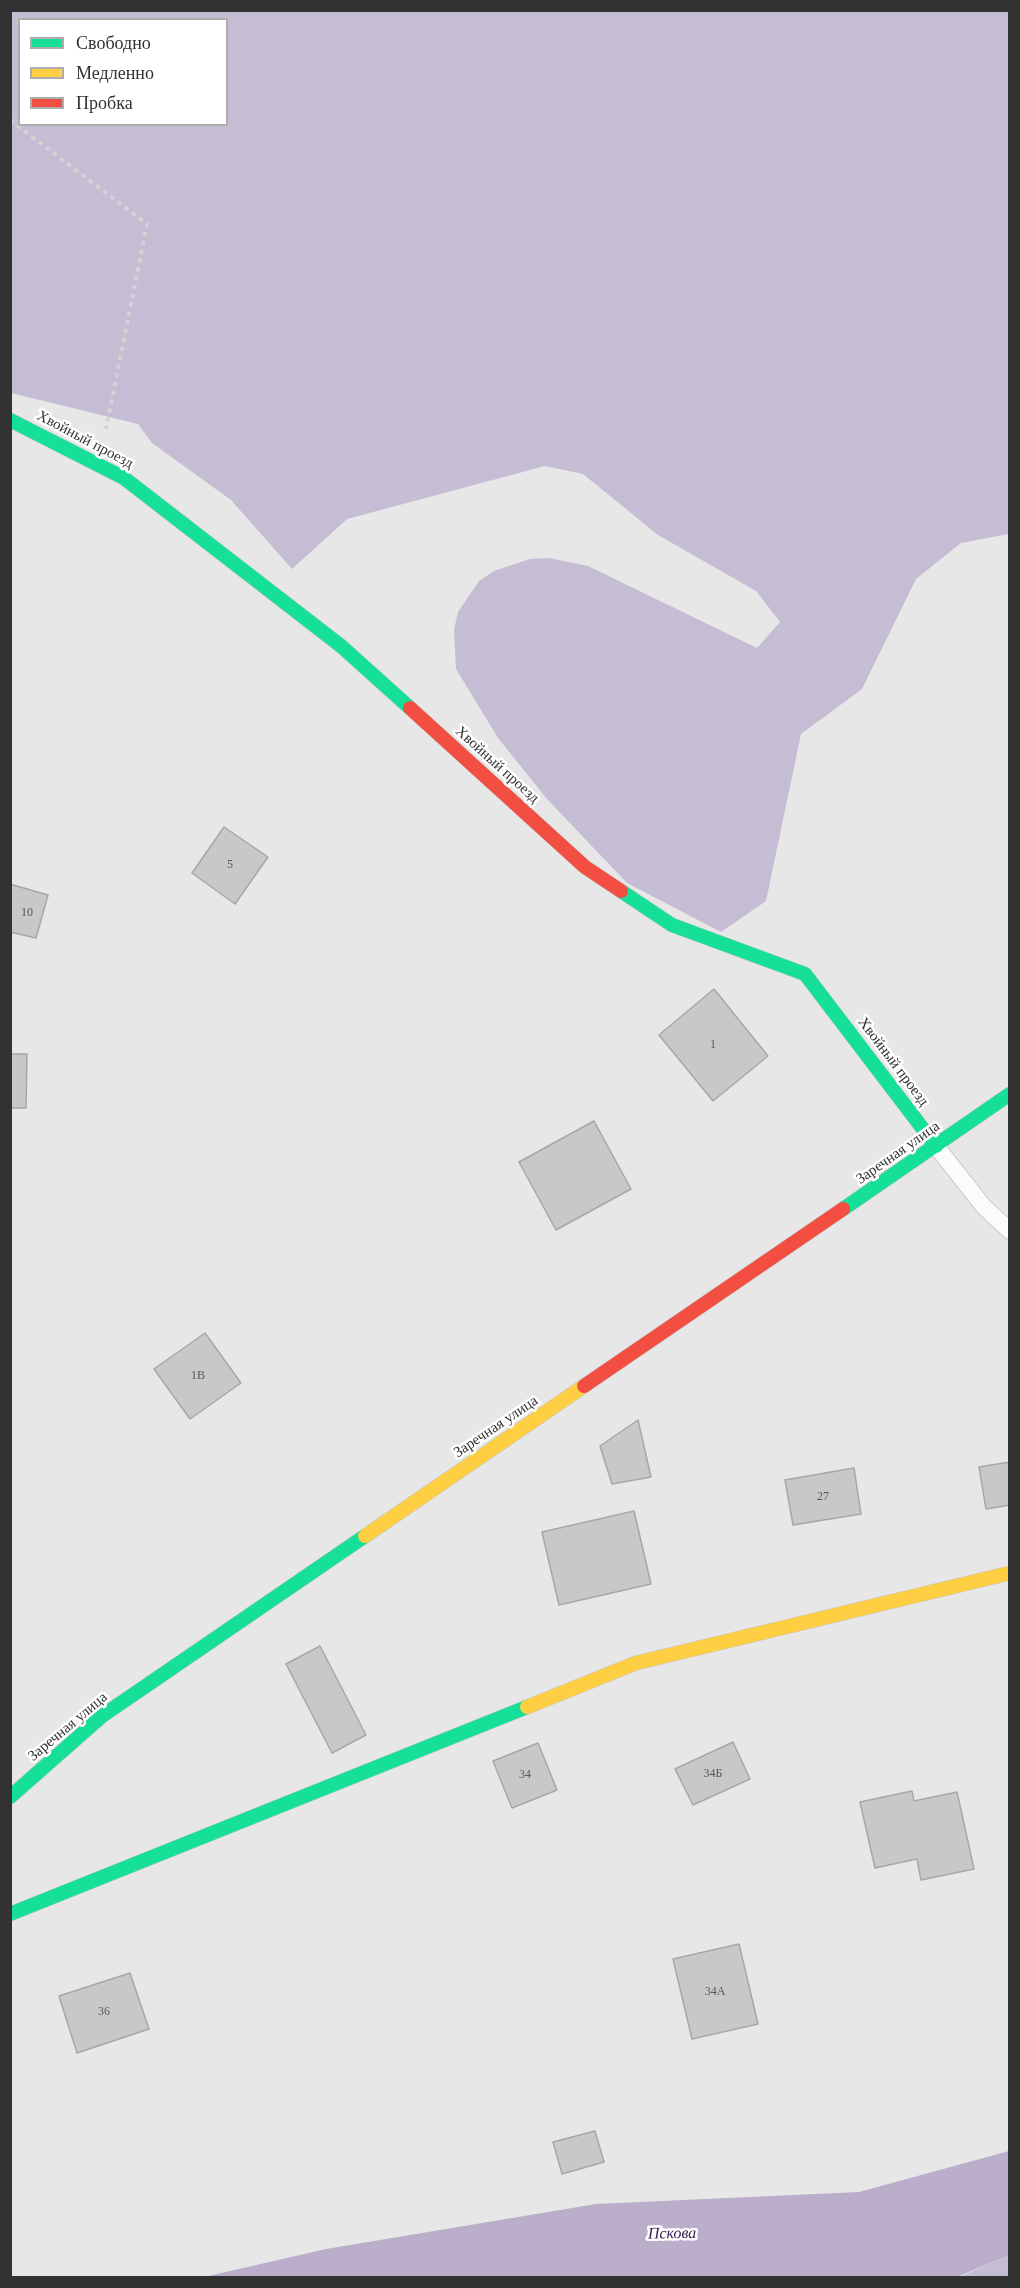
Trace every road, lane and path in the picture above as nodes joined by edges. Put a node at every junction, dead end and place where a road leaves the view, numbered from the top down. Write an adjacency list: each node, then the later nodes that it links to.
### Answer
1 (10, 120): 3 (path)
2 (10, 420): 3 (street, Хвойный проезд)
3 (98, 466): 5 (street, Хвойный проезд)
4 (1010, 1094): 5 (street, Заречная улица)
5 (936, 1146): 6 (lane); 8 (street, Заречная улица)
6 (1010, 1231)
7 (1010, 1573): 9 (street)
8 (10, 1797)
9 (10, 1914)

